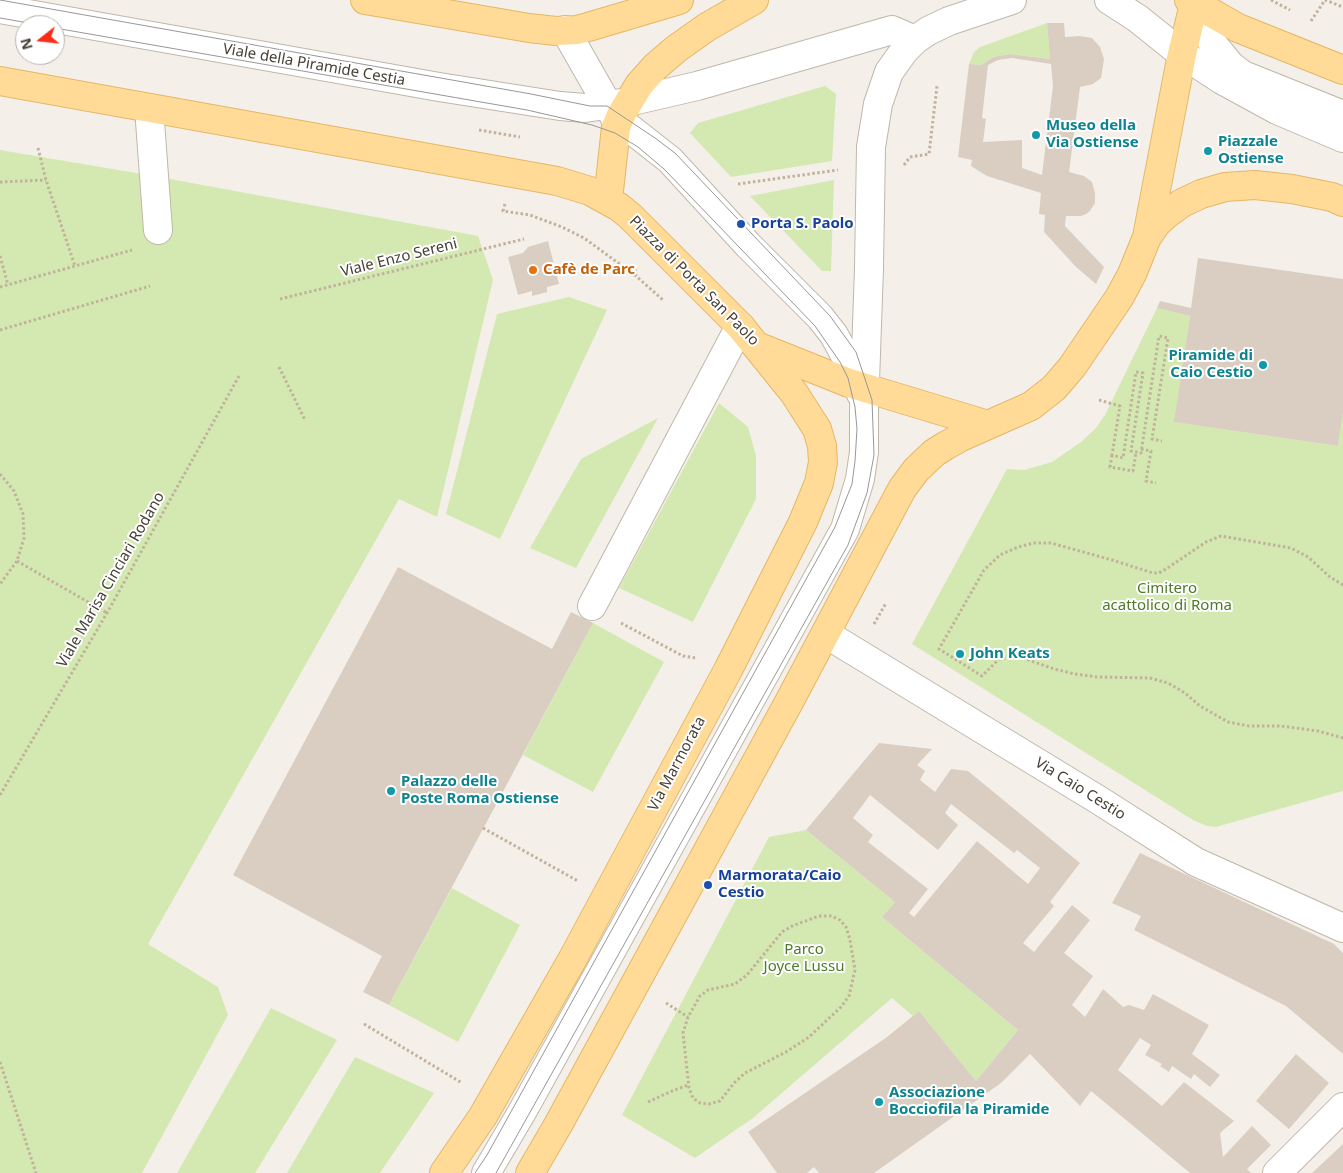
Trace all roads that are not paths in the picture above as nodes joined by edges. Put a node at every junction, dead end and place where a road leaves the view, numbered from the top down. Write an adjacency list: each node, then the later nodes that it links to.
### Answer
1 (365, 0): 8 (main road)
2 (679, 0): 8 (main road)
3 (754, 0): 14 (main road)
4 (1012, 0): 9 (street)
5 (1109, 0): 10 (street)
6 (1193, 1): 10 (main road); 11 (main road); 15 (street)
7 (0, 9): 14 (street, Viale della Piramide Cestia)
8 (565, 30): 14 (street)
9 (915, 40): 14 (street); 23 (street)
10 (1182, 54): 16 (street); 20 (main road)
11 (1343, 70)
12 (0, 81): 13 (main road)
13 (149, 108): 18 (main road); 19 (street)
14 (618, 110): 18 (main road); 23 (street)
15 (1343, 114)
16 (1343, 138)
17 (1339, 197): 20 (main road)
18 (608, 200): 21 (main road, Piazza di Porta San Paolo)
19 (158, 230)
20 (1147, 237): 24 (main road)
21 (740, 326): 22 (main road, Piazza di Porta San Paolo); 25 (street)
22 (757, 346): 23 (main road, Piazza di Porta San Paolo); 29 (main road, Via Marmorata)
23 (862, 394): 24 (main road, Piazza di Porta San Paolo); 30 (street)
24 (988, 425): 26 (main road)
25 (592, 606)
26 (826, 634): 27 (street, Via Caio Cestio); 31 (main road)
27 (1343, 928)
28 (1343, 1107): 32 (street)
29 (444, 1173)
30 (486, 1173)
31 (530, 1173)
32 (1277, 1173)

